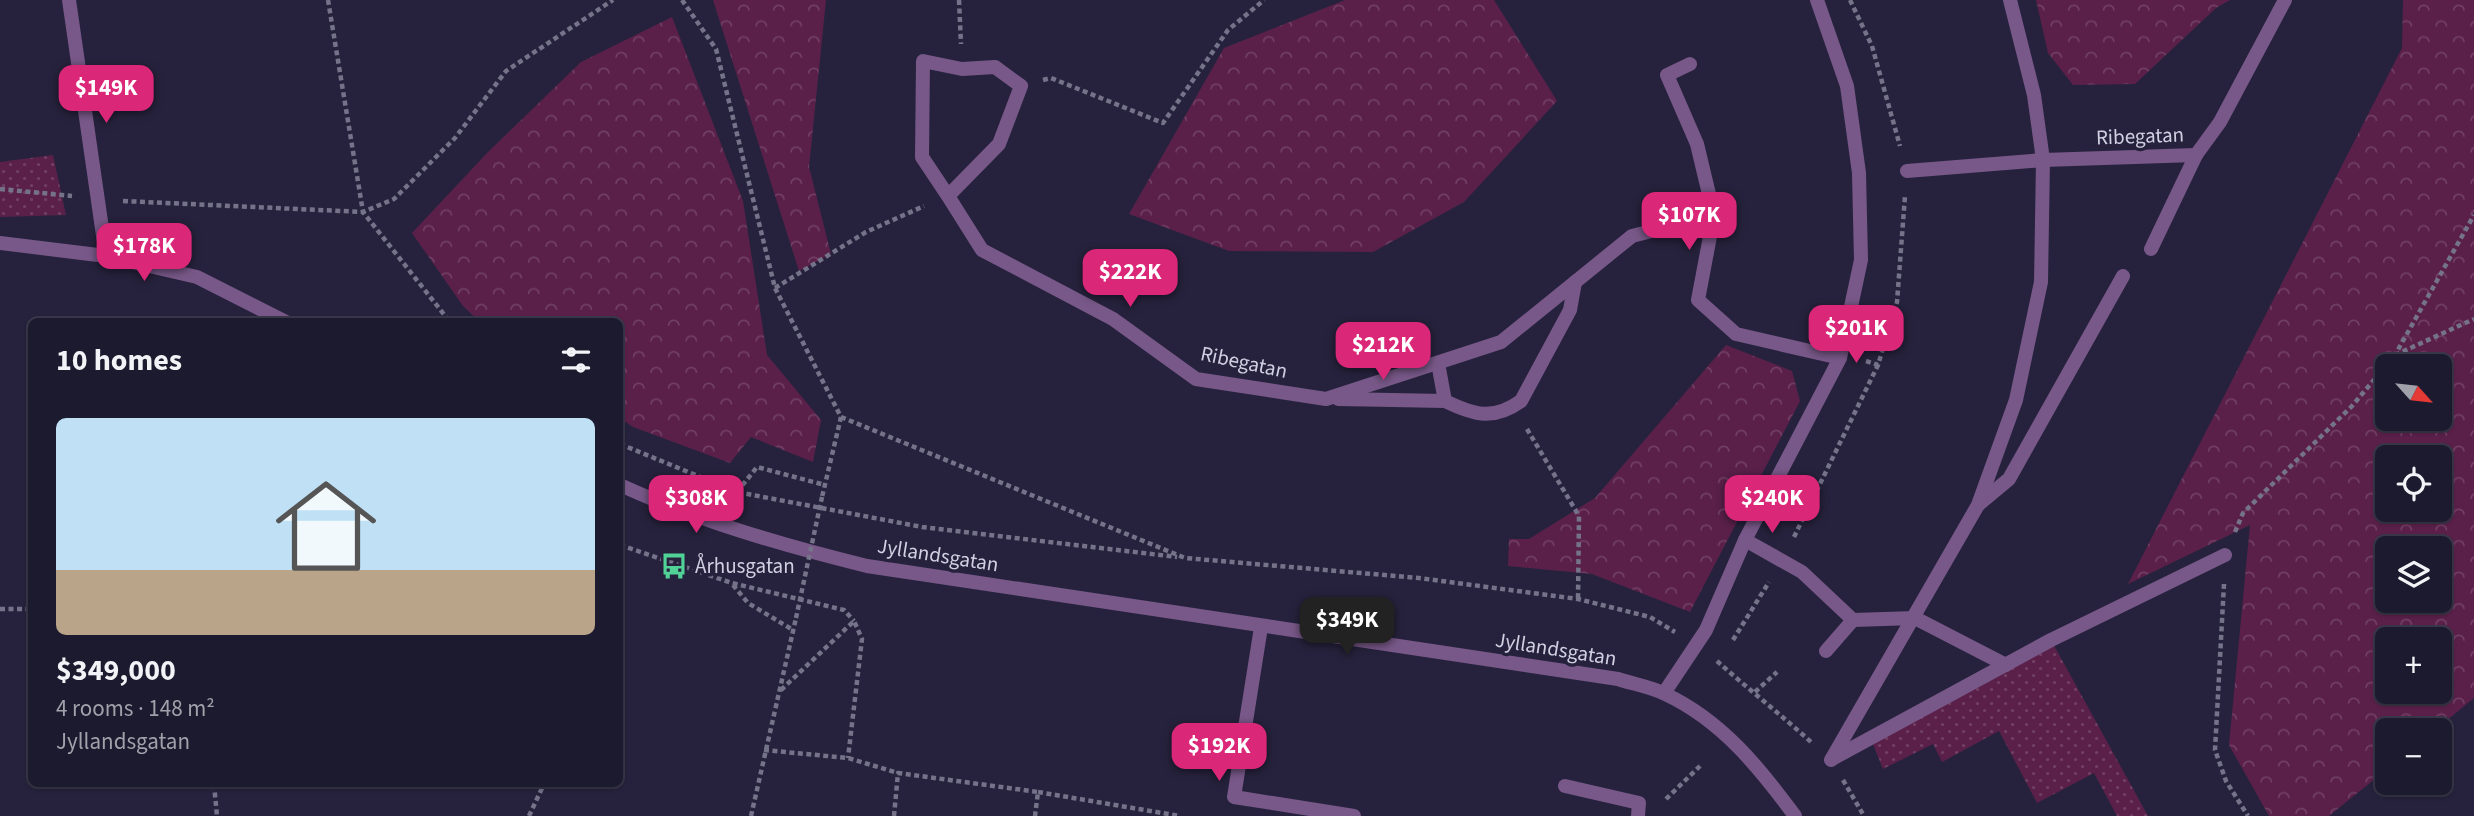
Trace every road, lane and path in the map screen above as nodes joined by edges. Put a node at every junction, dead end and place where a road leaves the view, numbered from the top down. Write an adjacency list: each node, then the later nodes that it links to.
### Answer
1 (69, 0): 19 (street)
2 (328, 0): 21 (path)
3 (613, 0): 21 (path)
4 (682, 0): 29 (path)
5 (959, 0): 12 (path)
6 (1264, 0): 13 (path)
7 (1817, 0): 35 (street)
8 (1850, 0): 16 (path)
9 (2010, 0): 15 (street)
10 (2285, 0): 14 (street, Ribegatan)
11 (1690, 64): 22 (street)
12 (962, 69): 13 (street, Ribegatan); 18 (street, Ribegatan)
13 (1021, 86): 18 (street)
14 (2196, 155): 15 (street, Ribegatan); 25 (street)
15 (2043, 160): 16 (street, Ribegatan); 48 (street)
16 (1907, 171): 38 (path)
17 (0, 189): 19 (path)
18 (948, 196): 40 (street, Ribegatan)
19 (99, 200): 21 (path); 26 (street)
20 (909, 211): 29 (path)
21 (363, 212): 31 (path)
22 (1714, 215): 28 (street, Ribegatan); 35 (street)
23 (2474, 215): 33 (path)
24 (0, 243): 26 (street)
25 (2151, 248)
26 (106, 256): 30 (street)
27 (2123, 276): 48 (street)
28 (1575, 282): 37 (street, Ribegatan); 41 (street)
29 (775, 288): 42 (path)
30 (278, 318)
31 (447, 318)
32 (2474, 319): 34 (path)
33 (2396, 354)
34 (2397, 354)
35 (1840, 358): 49 (street)
36 (1866, 361): 38 (path)
37 (1438, 363): 40 (street, Ribegatan); 41 (street)
38 (1878, 365): 50 (path)
39 (2375, 379): 52 (path)
40 (1326, 399): 41 (street)
41 (1445, 401)
42 (841, 417): 45 (path); 53 (path)
43 (1527, 430): 56 (path)
44 (623, 445): 47 (path)
45 (825, 485): 47 (path); 63 (path, bridge)
46 (623, 486): 62 (street, Jyllandsgatan)
47 (737, 492): 53 (path)
48 (1978, 505): 59 (street)
49 (1745, 540): 60 (street); 70 (street)
50 (1793, 540)
51 (623, 546): 55 (path)
52 (2225, 555): 66 (street); 91 (path)
53 (1185, 558): 56 (path)
54 (1773, 575): 69 (path)
55 (732, 583): 61 (path); 63 (path)
56 (1578, 599): 64 (path)
57 (0, 609): 58 (path)
58 (28, 609)
59 (1915, 618): 60 (street); 66 (street); 73 (street)
60 (1853, 620): 65 (street)
61 (854, 621): 68 (path); 72 (path)
62 (1261, 627): 70 (street, Jyllandsgatan); 87 (street)
63 (793, 631): 68 (path)
64 (1675, 632)
65 (1826, 652)
66 (2006, 665): 73 (street)
67 (1777, 672): 69 (path)
68 (781, 690): 71 (path)
69 (1755, 692): 73 (path)
70 (1664, 693): 89 (street, Jyllandsgatan)
71 (764, 750): 72 (path); 83 (path)
72 (848, 758): 75 (path)
73 (1831, 760): 90 (path)
74 (1700, 766): 80 (path)
75 (898, 773): 79 (path); 84 (path)
76 (1565, 786): 88 (street)
77 (214, 787): 81 (path)
78 (543, 787): 82 (path)
79 (1038, 792): 85 (path); 86 (path)
80 (1657, 808)
81 (217, 816)
82 (529, 816)
83 (751, 816)
84 (894, 816)
85 (1035, 816)
86 (1180, 816)
87 (1354, 816)
88 (1637, 816)
89 (1795, 816)
90 (1864, 816)
91 (2248, 816)

